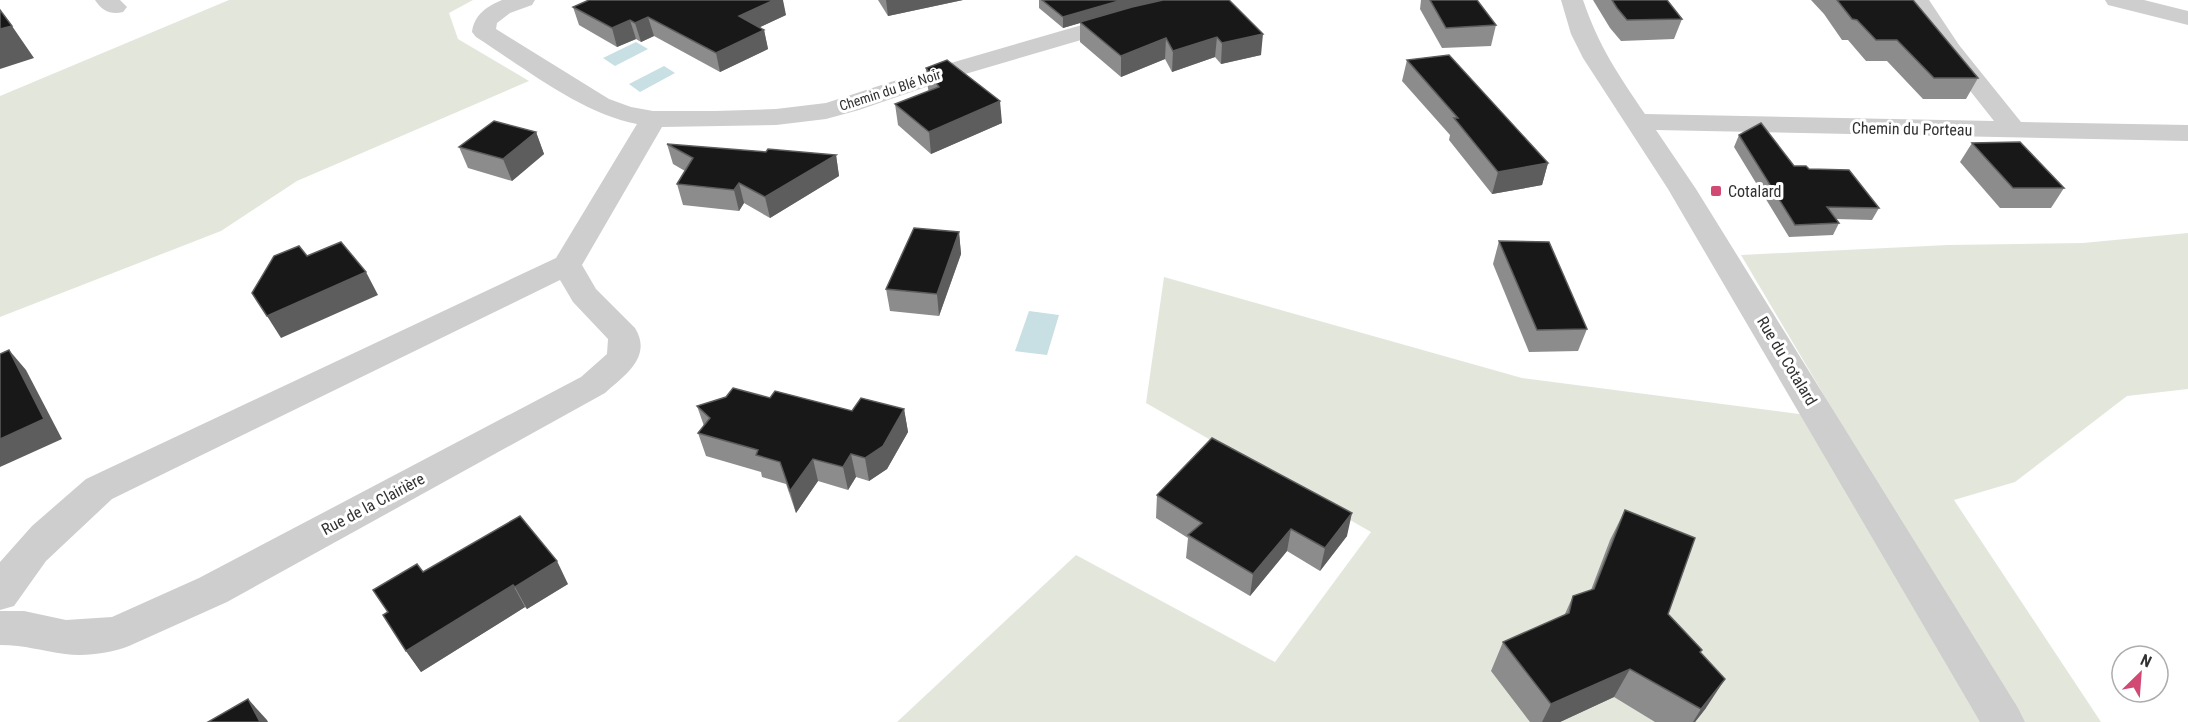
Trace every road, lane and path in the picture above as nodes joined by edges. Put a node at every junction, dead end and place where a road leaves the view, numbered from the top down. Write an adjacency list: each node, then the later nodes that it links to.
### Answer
1 (524, 0): 7 (street, Chemin du Blé Noir)
2 (1572, 0): 8 (street, Rue du Cotalard)
3 (1918, 0): 9 (street)
4 (2116, 0): 6 (street)
5 (1148, 14): 7 (street, Chemin du Blé Noir)
6 (2188, 18)
7 (653, 119): 11 (street)
8 (1637, 122): 9 (street, Chemin du Porteau); 14 (street, Rue du Cotalard)
9 (2015, 131): 10 (street, Chemin du Porteau)
10 (2188, 133)
11 (567, 265): 12 (street); 13 (street, Rue de la Clairière)
12 (0, 594)
13 (0, 628)
14 (2003, 722)

